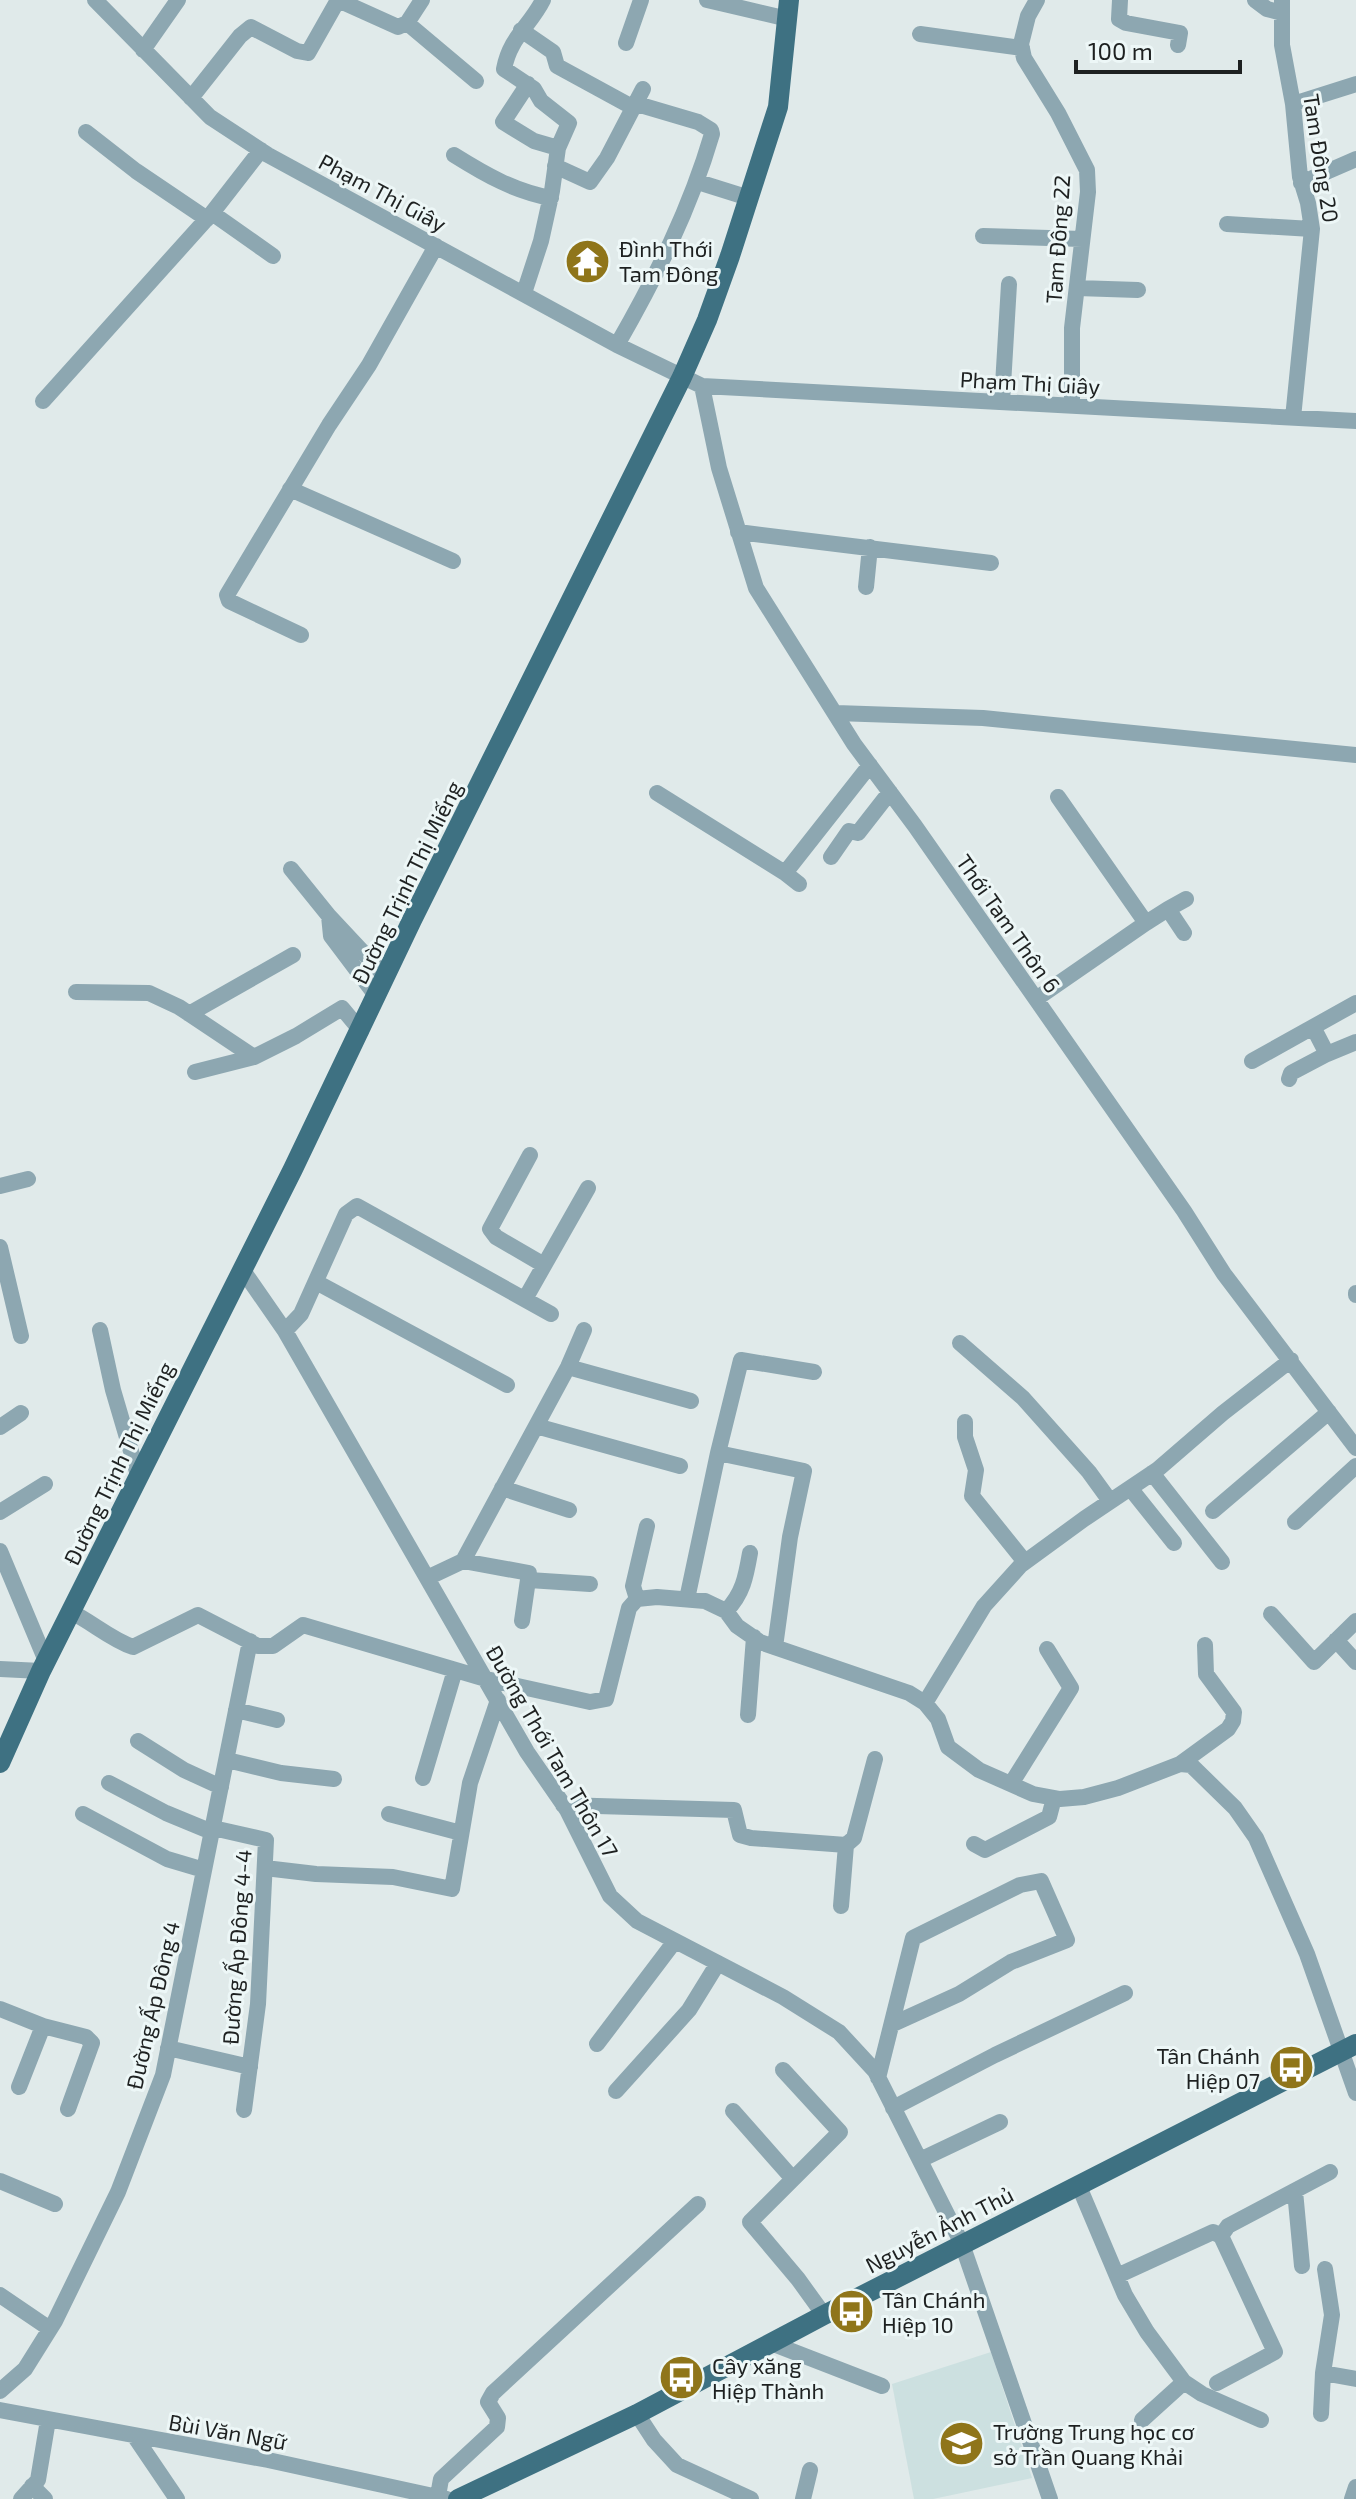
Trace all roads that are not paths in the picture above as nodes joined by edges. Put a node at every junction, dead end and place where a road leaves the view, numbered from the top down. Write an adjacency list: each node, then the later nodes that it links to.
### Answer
1 (95, 0): 19 (street, Phạm Thị Giây)
2 (178, 0): 19 (street)
3 (338, 0): 13 (street); 23 (street)
4 (422, 0): 13 (street)
5 (543, 0): 14 (street)
6 (641, 0): 16 (street)
7 (707, 0): 12 (street)
8 (1037, 0): 18 (street)
9 (1120, 0): 17 (street)
10 (1255, 0): 11 (street)
11 (1282, 7): 25 (street, Tam Đông 20)
12 (789, 9): 35 (main road, Đường Trịnh Thị Miếng)
13 (407, 23): 20 (street)
14 (521, 30): 21 (street); 24 (street)
15 (920, 34): 18 (street)
16 (626, 43)
17 (1178, 45)
18 (1022, 48): 40 (street, Tam Đông 22)
19 (143, 50): 23 (street, Phạm Thị Giây)
20 (476, 81)
21 (528, 84): 27 (street); 27 (street)
22 (1356, 84): 25 (street)
23 (191, 98): 28 (street, Phạm Thị Giây)
24 (638, 100): 31 (street); 32 (street)
25 (1293, 104): 33 (street, Tam Đông 20)
26 (86, 132): 36 (street)
27 (558, 148): 31 (street)
28 (261, 150): 36 (street); 41 (street, Phạm Thị Giây)
29 (454, 155): 34 (street)
30 (1356, 159): 33 (street)
31 (555, 166): 34 (street)
32 (698, 182): 35 (street); 47 (street)
33 (1301, 183): 38 (street, Tam Đông 20)
34 (551, 198): 46 (street)
35 (749, 198): 48 (main road, Đường Trịnh Thị Miếng)
36 (210, 216): 42 (street); 50 (street)
37 (1227, 224): 38 (street)
38 (1312, 229): 53 (street, Tam Đông 20)
39 (983, 236): 40 (street)
40 (1082, 239): 44 (street, Tam Đông 22)
41 (436, 246): 46 (street, Phạm Thị Giây); 55 (street)
42 (273, 256)
43 (1009, 284): 51 (street)
44 (1077, 288): 45 (street); 52 (street, Tam Đông 22)
45 (1138, 290)
46 (524, 293): 47 (street, Phạm Thị Giây)
47 (617, 345): 48 (street, Phạm Thị Giây)
48 (682, 377): 49 (street, Phạm Thị Giây); 78 (main road, Đường Trịnh Thị Miếng)
49 (702, 386): 51 (street, Phạm Thị Giây); 56 (street, Thới Tam Thôn 6)
50 (43, 401)
51 (1002, 402): 52 (street, Phạm Thị Giây)
52 (1072, 405): 53 (street, Phạm Thị Giây)
53 (1293, 418): 54 (street, Phạm Thị Giây)
54 (1356, 421)
55 (293, 484): 58 (street); 61 (street)
56 (738, 532): 57 (street); 62 (street, Thới Tam Thôn 6)
57 (870, 547): 59 (street); 60 (street)
58 (453, 561)
59 (991, 563)
60 (866, 587)
61 (301, 635)
62 (836, 713): 63 (street); 64 (street, Thới Tam Thôn 6)
63 (1356, 755)
64 (870, 765): 65 (street, Thới Tam Thôn 6); 70 (street)
65 (890, 792): 68 (street); 81 (street, Thới Tam Thôn 6)
66 (657, 793): 70 (street)
67 (1058, 797): 75 (street)
68 (831, 857)
69 (291, 869): 74 (street)
70 (785, 873): 71 (street)
71 (799, 884)
72 (1186, 899): 73 (street)
73 (1168, 909): 75 (street); 76 (street)
74 (329, 916): 78 (street); 80 (street)
75 (1146, 923): 81 (street)
76 (1184, 933)
77 (293, 955): 83 (street)
78 (386, 977): 80 (main road, Đường Trịnh Thị Miếng)
79 (76, 992): 83 (street)
80 (377, 997): 85 (main road, Đường Trịnh Thị Miếng)
81 (1036, 999): 107 (street, Thới Tam Thôn 6)
82 (1356, 1003): 84 (street)
83 (189, 1014): 88 (street)
84 (1313, 1027): 87 (street); 89 (street)
85 (361, 1031): 88 (street); 98 (main road, Đường Trịnh Thị Miếng)
86 (1356, 1042): 87 (street)
87 (1327, 1054): 91 (street)
88 (254, 1057): 90 (street)
89 (1252, 1061)
90 (195, 1072)
91 (1289, 1079)
92 (530, 1155): 97 (street)
93 (28, 1179): 94 (street)
94 (0, 1186)
95 (588, 1188): 97 (street)
96 (0, 1247): 105 (street)
97 (544, 1265): 100 (street)
98 (242, 1269): 104 (street, Đường Thới Tam Thôn 17); 122 (main road, Đường Trịnh Thị Miếng)
99 (316, 1282): 100 (street); 104 (street); 110 (street)
100 (525, 1299): 101 (street)
101 (551, 1314)
102 (100, 1330): 122 (street)
103 (584, 1330): 108 (street)
104 (285, 1331): 138 (street, Đường Thới Tam Thôn 17)
105 (21, 1336)
106 (960, 1343): 126 (street)
107 (1291, 1360): 112 (street, Thới Tam Thôn 6); 121 (street)
108 (568, 1367): 111 (street); 115 (street)
109 (814, 1372): 118 (street)
110 (507, 1385)
111 (691, 1401)
112 (1329, 1412): 117 (street, Thới Tam Thôn 6); 128 (street)
113 (21, 1413): 116 (street)
114 (965, 1422): 136 (street)
115 (536, 1426): 119 (street); 124 (street)
116 (0, 1427)
117 (1356, 1448)
118 (718, 1453): 142 (street); 152 (street)
119 (680, 1466)
120 (1356, 1466): 130 (street)
121 (1152, 1473): 125 (street); 137 (street)
122 (138, 1475): 144 (main road, Đường Trịnh Thị Miếng)
123 (45, 1484): 129 (street)
124 (502, 1488): 127 (street); 135 (street)
125 (1130, 1488): 126 (street); 132 (street)
126 (1110, 1501): 136 (street)
127 (569, 1510)
128 (1213, 1511)
129 (0, 1512)
130 (1295, 1522)
131 (647, 1526): 141 (street)
132 (1174, 1543)
133 (0, 1551): 155 (street)
134 (750, 1553): 143 (street)
135 (463, 1561): 138 (street); 139 (street)
136 (1025, 1562): 160 (street)
137 (1222, 1562)
138 (427, 1578): 158 (street, Đường Thới Tam Thôn 17)
139 (529, 1580): 140 (street); 146 (street)
140 (590, 1584)
141 (637, 1599): 142 (street); 158 (street)
142 (687, 1599): 143 (street)
143 (726, 1611): 148 (street)
144 (71, 1612): 150 (street); 155 (main road, Đường Trịnh Thị Miếng)
145 (1271, 1614): 149 (street)
146 (522, 1621)
147 (1356, 1621): 149 (street)
148 (754, 1637): 152 (street); 162 (street)
149 (1336, 1640): 154 (street)
150 (250, 1641): 157 (street); 161 (street, Đường Ấp Đông 4)
151 (1205, 1645): 168 (street)
152 (775, 1647): 160 (street)
153 (1047, 1649): 172 (street)
154 (1356, 1662)
155 (43, 1666): 156 (street); 167 (main road, Đường Trịnh Thị Miếng)
156 (0, 1669)
157 (455, 1670): 158 (street); 169 (street)
158 (486, 1679): 159 (street, Đường Thới Tam Thôn 17)
159 (498, 1700): 175 (street, Đường Thới Tam Thôn 17); 179 (street)
160 (925, 1703): 172 (street)
161 (236, 1710): 163 (street); 166 (street, Đường Ấp Đông 4)
162 (748, 1715)
163 (277, 1720)
164 (138, 1741): 173 (street)
165 (875, 1759): 181 (street)
166 (227, 1760): 170 (street); 173 (street, Đường Ấp Đông 4)
167 (0, 1763)
168 (1180, 1764): 174 (street); 193 (street)
169 (423, 1778)
170 (334, 1779)
171 (109, 1783): 178 (street)
172 (1011, 1784): 174 (street)
173 (221, 1787): 178 (street, Đường Ấp Đông 4)
174 (1054, 1798): 180 (street)
175 (563, 1805): 181 (street); 185 (street, Đường Thới Tam Thôn 17)
176 (83, 1814): 183 (street)
177 (389, 1814): 179 (street)
178 (212, 1830): 182 (street, Đường Ấp Đông 4-4); 183 (street, Đường Ấp Đông 4)
179 (461, 1833): 182 (street)
180 (974, 1844)
181 (846, 1845): 184 (street)
182 (265, 1868): 194 (street, Đường Ấp Đông 4-4)
183 (204, 1870): 192 (street, Đường Ấp Đông 4)
184 (841, 1906)
185 (675, 1941): 186 (street, Đường Thới Tam Thôn 17); 191 (street)
186 (718, 1963): 196 (street, Đường Thới Tam Thôn 17); 198 (street)
187 (1125, 1993): 200 (street)
188 (0, 2009): 190 (street)
189 (893, 2024): 189 (street); 196 (street)
190 (43, 2026): 197 (street); 201 (street)
191 (597, 2044)
192 (168, 2048): 194 (street); 220 (street, Đường Ấp Đông 4)
193 (1349, 2048): 199 (street); 209 (main road, Nguyễn Ảnh Thủ)
194 (250, 2067): 202 (street, Đường Ấp Đông 4-4)
195 (783, 2070): 207 (street)
196 (878, 2078): 200 (street, Đường Thới Tam Thôn 17)
197 (19, 2087)
198 (616, 2091)
199 (1356, 2093)
200 (893, 2108): 205 (street, Đường Thới Tam Thôn 17)
201 (68, 2109)
202 (244, 2110)
203 (733, 2111): 207 (street)
204 (1000, 2122): 205 (street)
205 (920, 2160): 214 (street, Đường Thới Tam Thôn 17)
206 (1330, 2172): 210 (street)
207 (793, 2179): 219 (street)
208 (0, 2181): 211 (street)
209 (1078, 2184): 214 (main road, Nguyễn Ảnh Thủ); 217 (street)
210 (1295, 2191): 213 (street); 215 (street)
211 (55, 2204)
212 (698, 2204): 238 (street)
213 (1221, 2236): 217 (street); 225 (street)
214 (962, 2244): 219 (main road, Nguyễn Ảnh Thủ); 243 (street, Đường Thới Tam Thôn 17)
215 (1302, 2266)
216 (1325, 2269): 222 (street)
217 (1117, 2276): 224 (street)
218 (0, 2295): 220 (street)
219 (824, 2315): 221 (main road, Nguyễn Ảnh Thủ)
220 (50, 2329): 227 (street, Đường Ấp Đông 4)
221 (771, 2343): 226 (street); 229 (main road, Nguyễn Ảnh Thủ)
222 (1323, 2373): 223 (street); 230 (street)
223 (1356, 2379)
224 (1184, 2382): 232 (street); 233 (street)
225 (1217, 2383)
226 (882, 2386)
227 (0, 2391)
228 (0, 2410): 231 (street, Bùi Văn Ngữ)
229 (637, 2414): 238 (main road, Nguyễn Ảnh Thủ); 241 (street)
230 (1321, 2414)
231 (48, 2420): 234 (street, Bùi Văn Ngữ); 237 (street)
232 (1142, 2420)
233 (1261, 2420)
234 (135, 2437): 238 (street, Bùi Văn Ngữ); 240 (street)
235 (810, 2470): 242 (street)
236 (1356, 2487): 244 (street)
237 (27, 2493): 239 (street)
238 (448, 2498)
239 (45, 2499)
240 (177, 2499)
241 (751, 2499)
242 (803, 2499)
243 (1050, 2499)
244 (1352, 2499)

